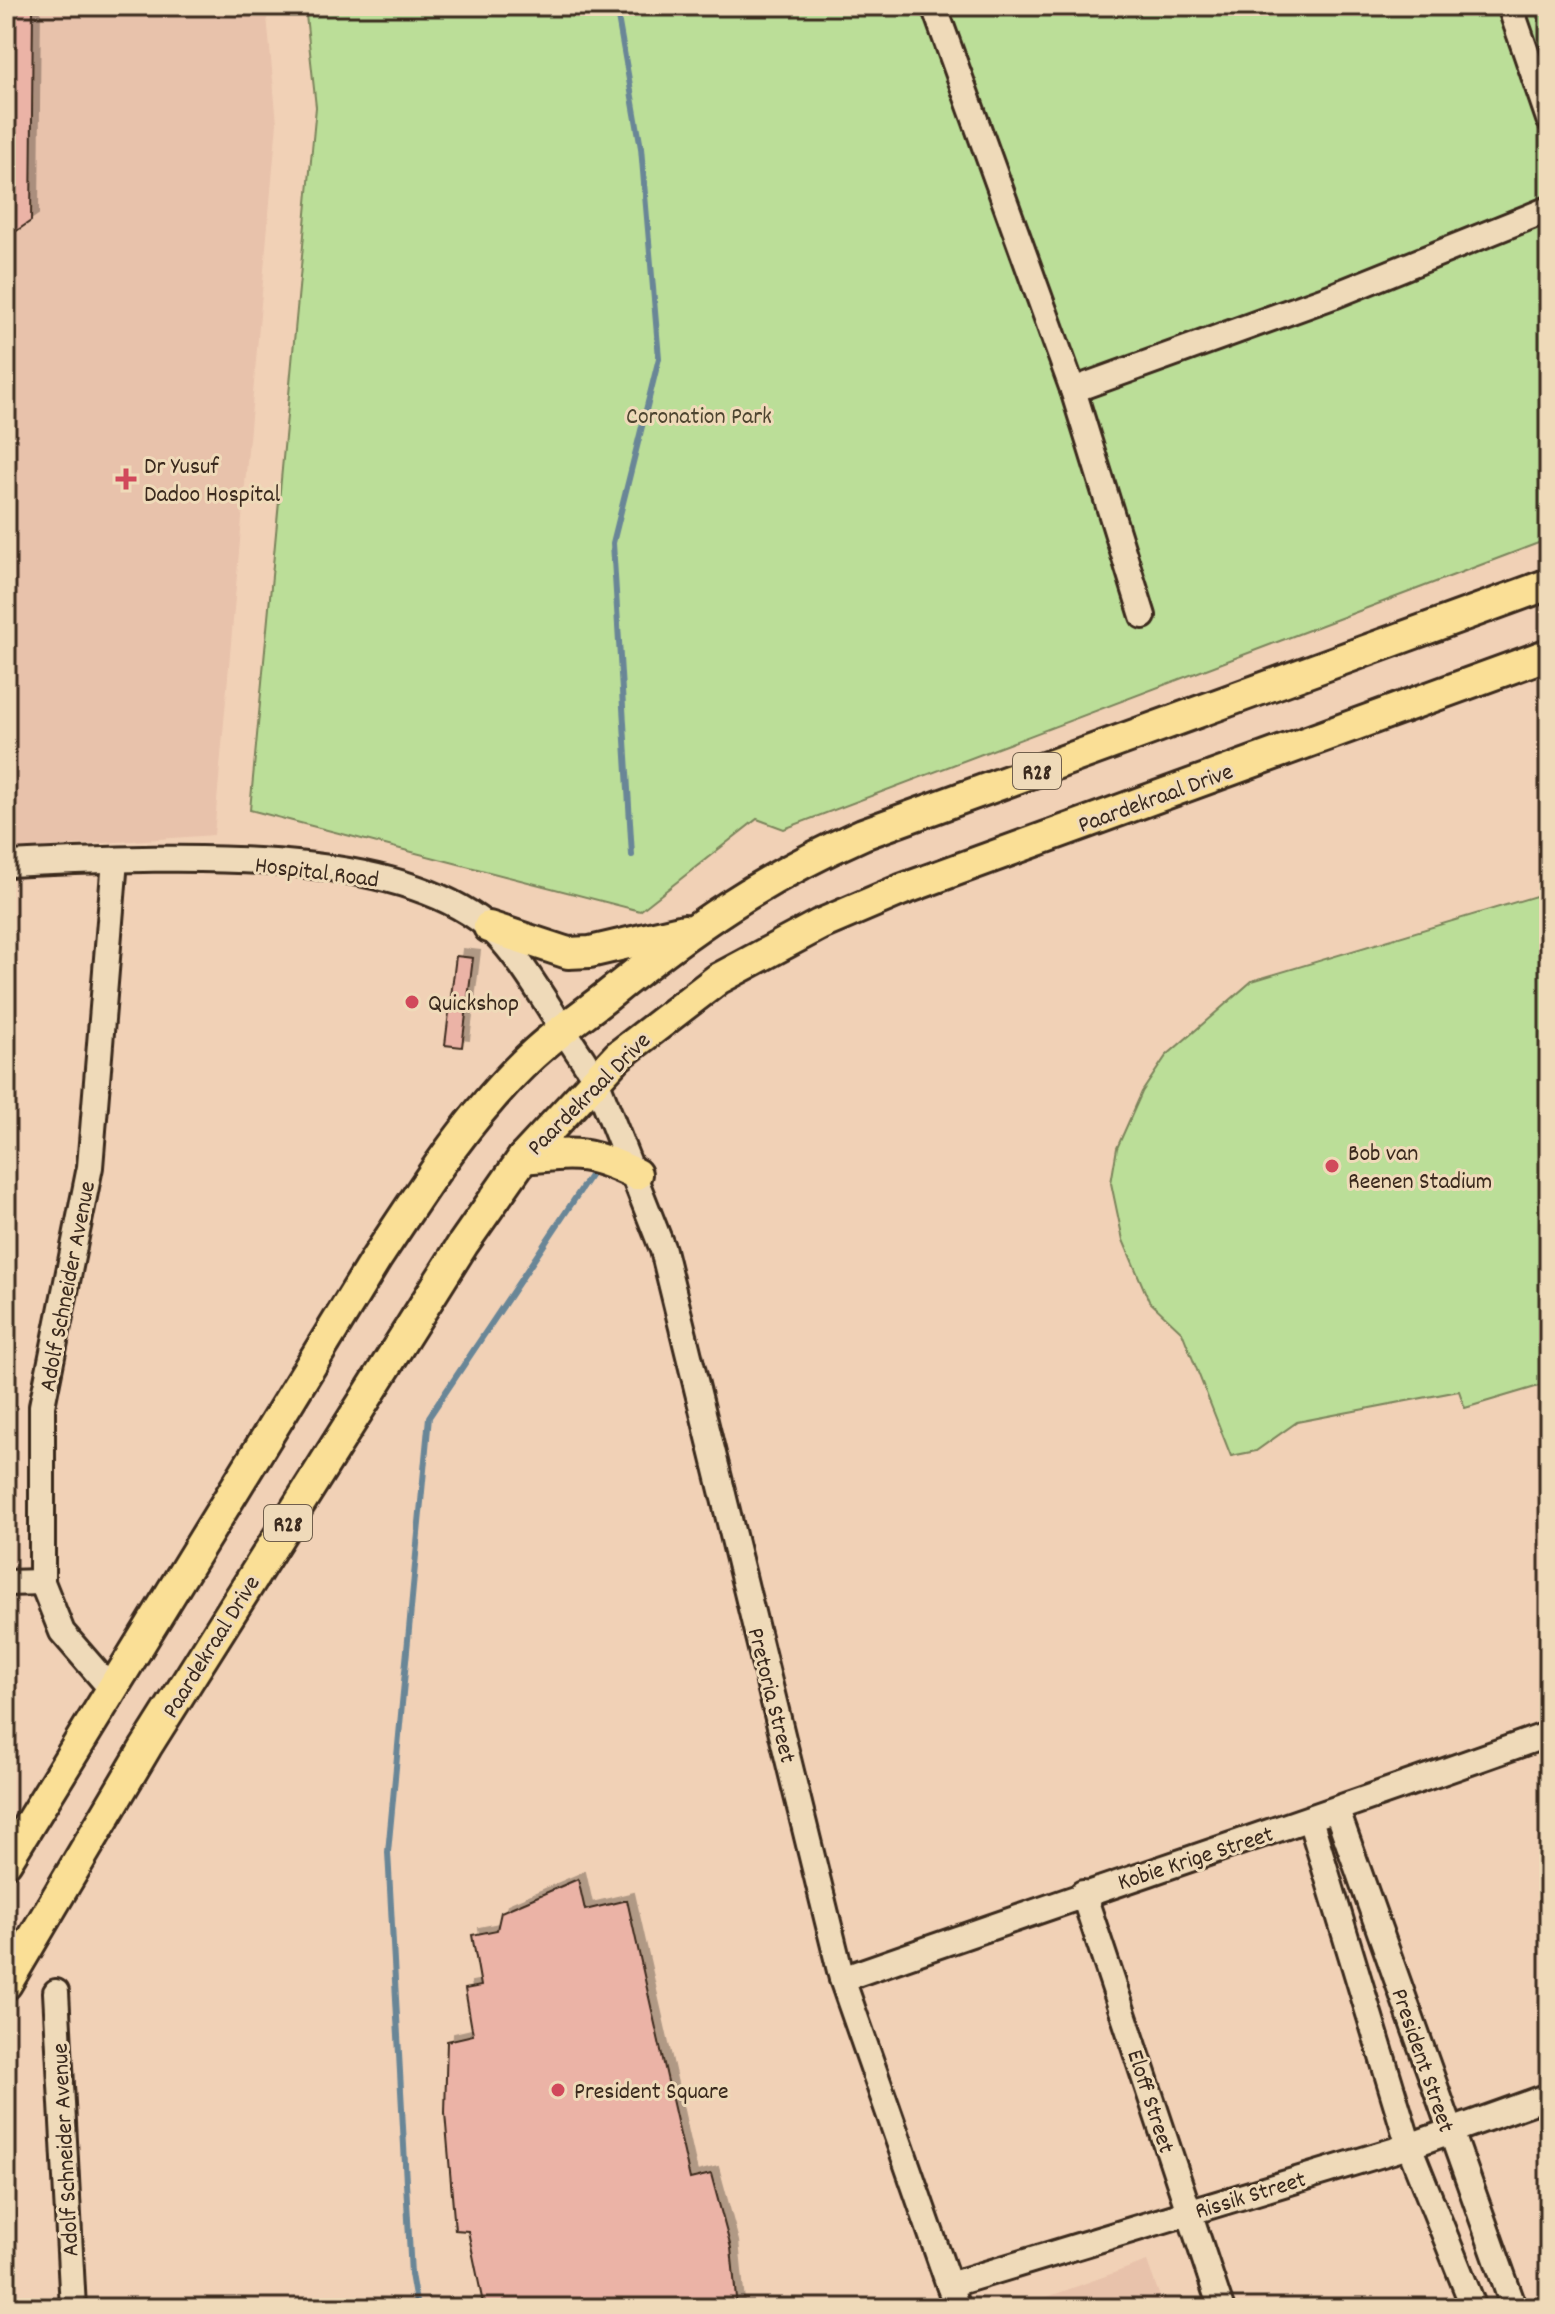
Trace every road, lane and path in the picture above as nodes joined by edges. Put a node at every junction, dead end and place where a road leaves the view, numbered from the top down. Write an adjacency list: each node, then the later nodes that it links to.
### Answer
1 (934, 6): 5 (street)
2 (1510, 6): 3 (street)
3 (1549, 119)
4 (1549, 209): 5 (street)
5 (1073, 390): 7 (street)
6 (1549, 584): 12 (main road, R28)
7 (1143, 616)
8 (1549, 654): 14 (main road, Paardekraal Drive / R28)
9 (115, 860): 10 (street, Hospital Road); 11 (street, Hospital Road); 17 (street, Adolf Schneider Avenue)
10 (6, 864)
11 (489, 927): 12 (main road); 13 (street, Hospital Road)
12 (691, 928): 13 (main road, R28)
13 (563, 1031): 14 (street, Hospital Road); 19 (main road, R28)
14 (596, 1080): 15 (main road, Paardekraal Drive / R28); 16 (street, Pretoria Street)
15 (523, 1158): 16 (main road); 26 (main road, Paardekraal Drive / R28)
16 (636, 1174): 25 (street, Pretoria Street)
17 (42, 1582): 18 (street); 19 (street, Adolf Schneider Avenue)
18 (6, 1583)
19 (113, 1691): 23 (main road, R28)
20 (1549, 1734): 21 (street, Kobie Krige Street)
21 (1337, 1811): 22 (street, Kobie Krige Street); 29 (street, President Street)
22 (1310, 1819): 24 (street, Kobie Krige Street); 30 (street, President Street)
23 (6, 1862)
24 (1083, 1893): 25 (street, Kobie Krige Street); 31 (street, Eloff Street)
25 (842, 1979): 32 (street, Pretoria Street)
26 (6, 1984)
27 (56, 1992): 33 (street, Adolf Schneider Avenue)
28 (1549, 2096): 29 (street, Rissik Street)
29 (1449, 2133): 30 (street, Rissik Street); 36 (street, President Street)
30 (1409, 2146): 31 (street, Rissik Street); 35 (street, President Street)
31 (1189, 2213): 32 (street, Rissik Street); 34 (street, Eloff Street)
32 (953, 2297)
33 (73, 2308)
34 (1221, 2308)
35 (1474, 2308)
36 (1514, 2308)

